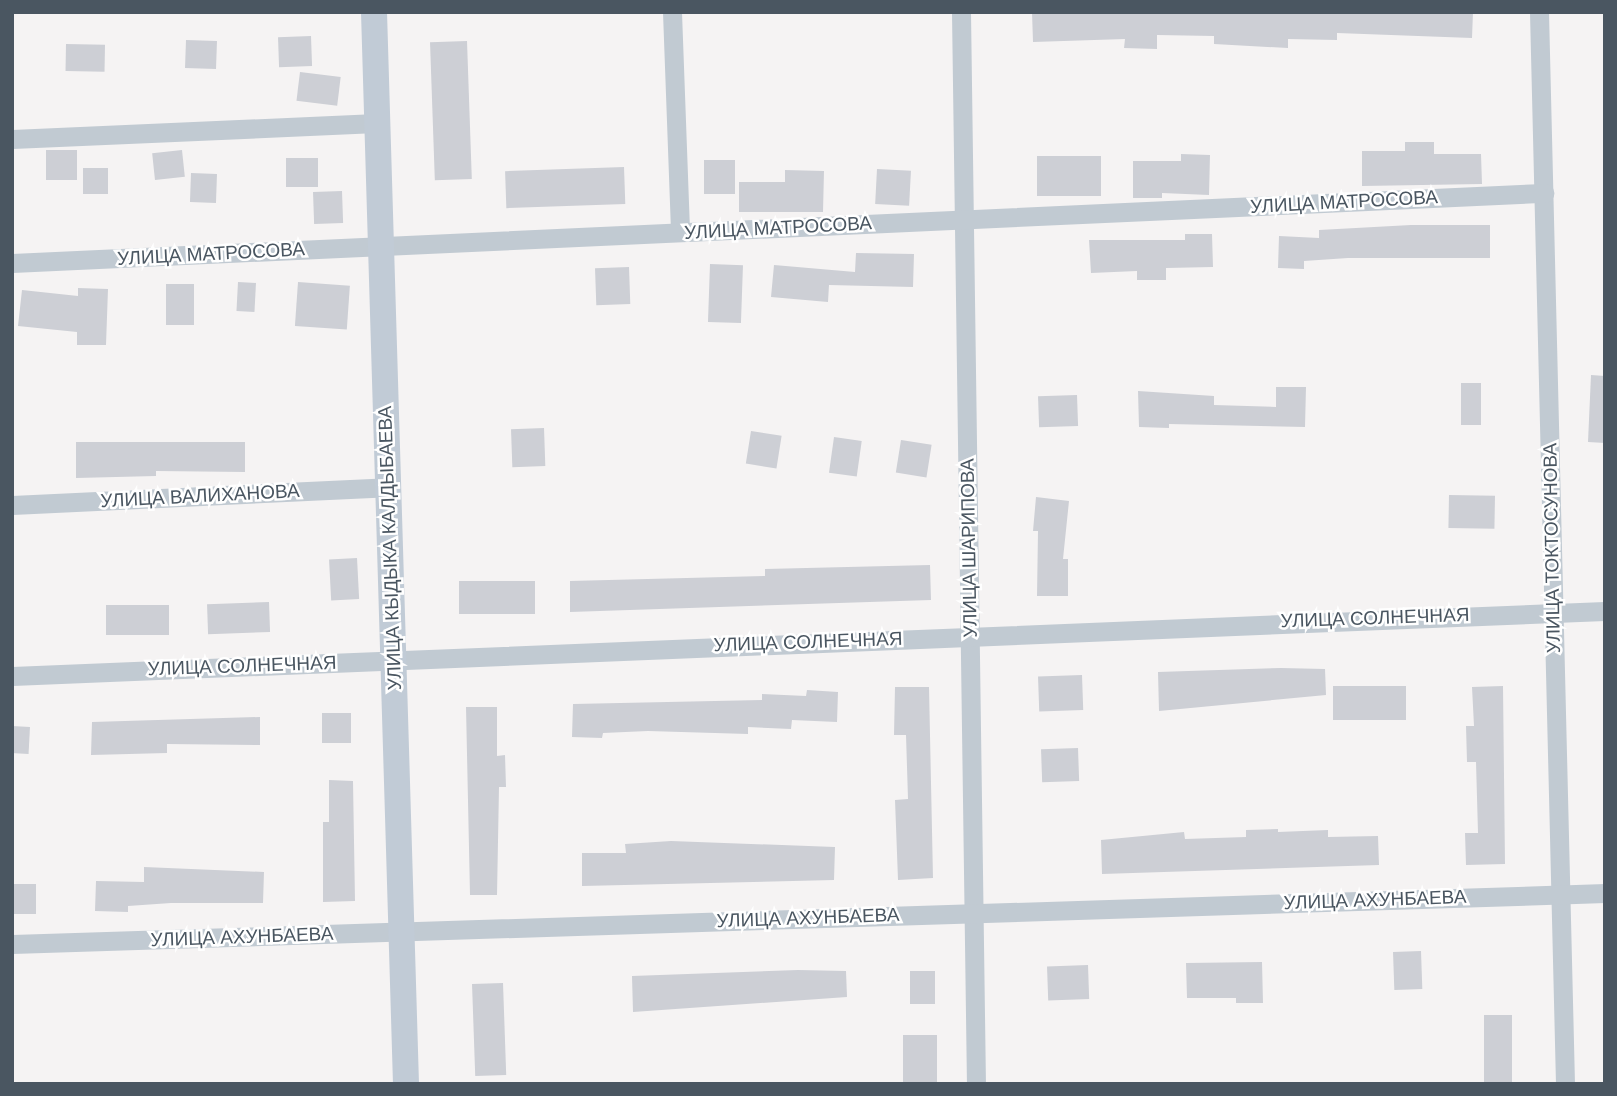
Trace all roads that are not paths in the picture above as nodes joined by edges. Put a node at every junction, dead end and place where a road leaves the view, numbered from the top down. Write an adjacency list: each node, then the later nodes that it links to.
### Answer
1 (374, 12): 5 (street, УЛИЦА КЫДЫКА КАЛДЫБАЕВА)
2 (672, 12): 9 (street)
3 (961, 12): 8 (street, УЛИЦА ШАРИПОВА)
4 (1539, 12): 7 (street, УЛИЦА ТОКТОСУНОВА)
5 (377, 123): 6 (street); 10 (street, УЛИЦА КЫДЫКА КАЛДЫБАЕВА)
6 (12, 139)
7 (1544, 193): 8 (street, УЛИЦА МАТРОСОВА); 14 (street, УЛИЦА ТОКТОСУНОВА)
8 (964, 220): 9 (street, УЛИЦА МАТРОСОВА); 16 (street, УЛИЦА ШАРИПОВА)
9 (680, 233): 10 (street, УЛИЦА МАТРОСОВА)
10 (381, 246): 11 (street, УЛИЦА МАТРОСОВА); 12 (street, УЛИЦА КЫДЫКА КАЛДЫБАЕВА)
11 (12, 263)
12 (388, 486): 13 (street, УЛИЦА ВАЛИХАНОВА); 17 (street, УЛИЦА КЫДЫКА КАЛДЫБАЕВА)
13 (12, 505)
14 (1553, 611): 15 (street, УЛИЦА СОЛНЕЧНАЯ); 16 (street, УЛИЦА СОЛНЕЧНАЯ); 20 (street, УЛИЦА ТОКТОСУНОВА)
15 (1605, 611)
16 (970, 635): 17 (street, УЛИЦА СОЛНЕЧНАЯ); 21 (street, УЛИЦА ШАРИПОВА)
17 (393, 660): 18 (street, УЛИЦА СОЛНЕЧНАЯ); 22 (street, УЛИЦА КЫДЫКА КАЛДЫБАЕВА)
18 (12, 676)
19 (1605, 893): 20 (street, УЛИЦА АХУНБАЕВА)
20 (1560, 894): 21 (street, УЛИЦА АХУНБАЕВА); 26 (street, УЛИЦА ТОКТОСУНОВА)
21 (973, 913): 22 (street, УЛИЦА АХУНБАЕВА); 25 (street, УЛИЦА ШАРИПОВА)
22 (401, 932): 23 (street, УЛИЦА АХУНБАЕВА); 24 (street, УЛИЦА КЫДЫКА КАЛДЫБАЕВА)
23 (12, 944)
24 (406, 1084)
25 (976, 1084)
26 (1564, 1084)

